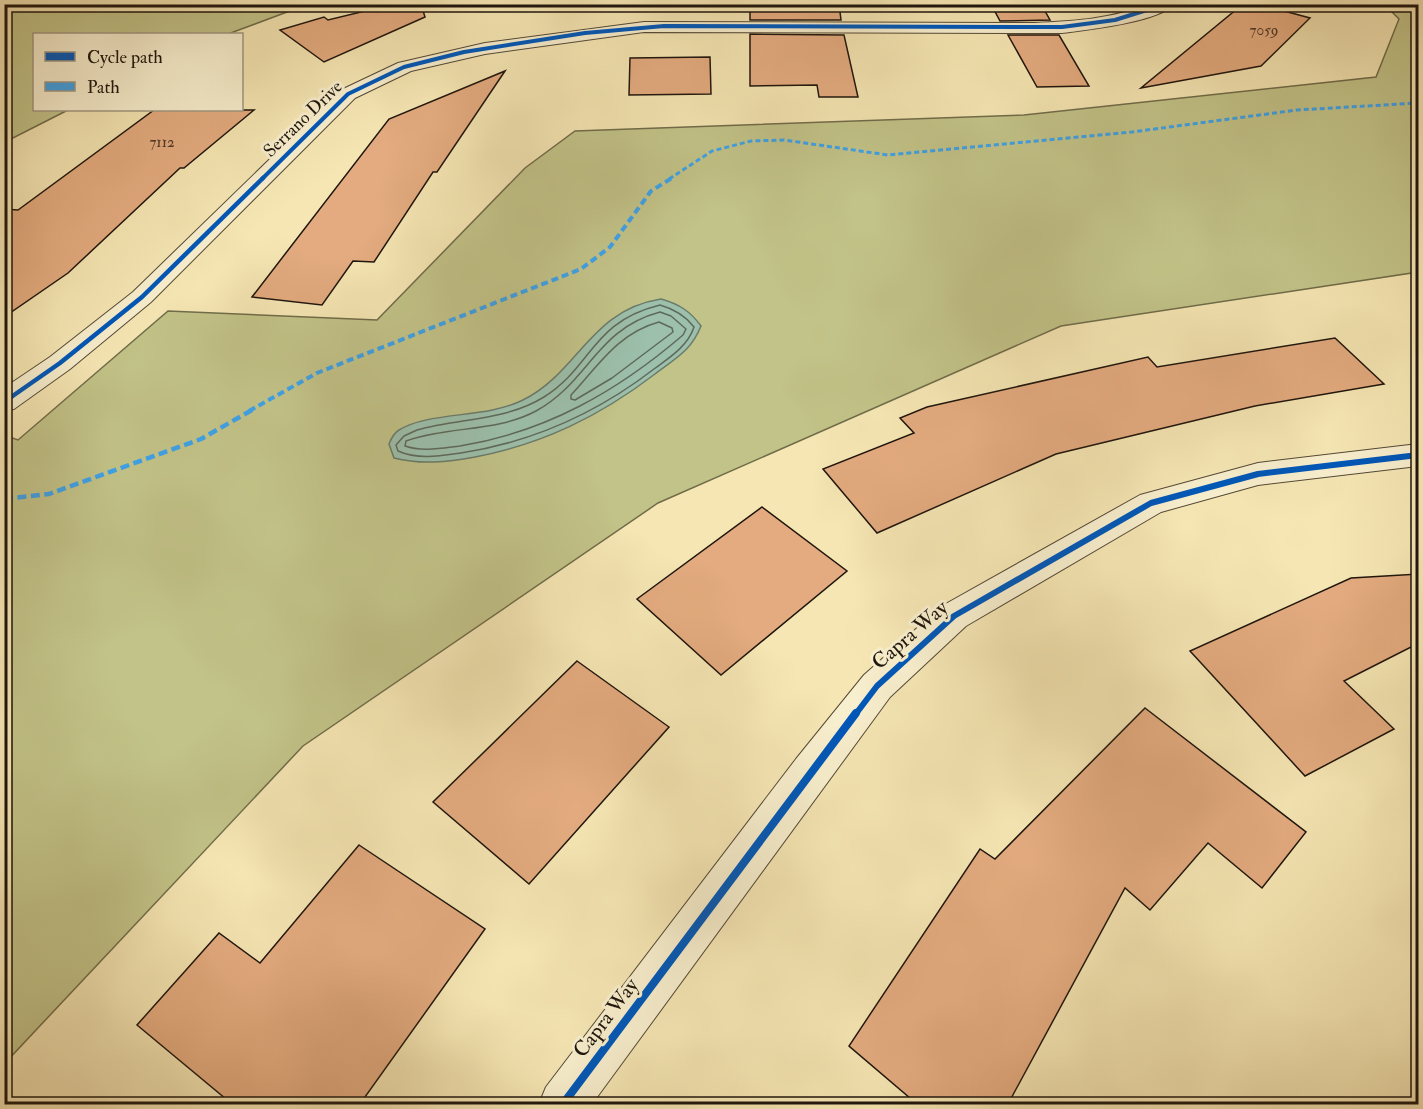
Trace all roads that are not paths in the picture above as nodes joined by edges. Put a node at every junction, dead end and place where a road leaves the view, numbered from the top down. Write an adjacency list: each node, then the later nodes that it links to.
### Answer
1 (671, 4): 3 (street)
2 (1166, 4): 3 (street, Serrano Drive)
3 (663, 26): 4 (street, Serrano Drive)
4 (4, 402)
5 (1419, 454): 6 (street, Capra Way)
6 (563, 1104)

